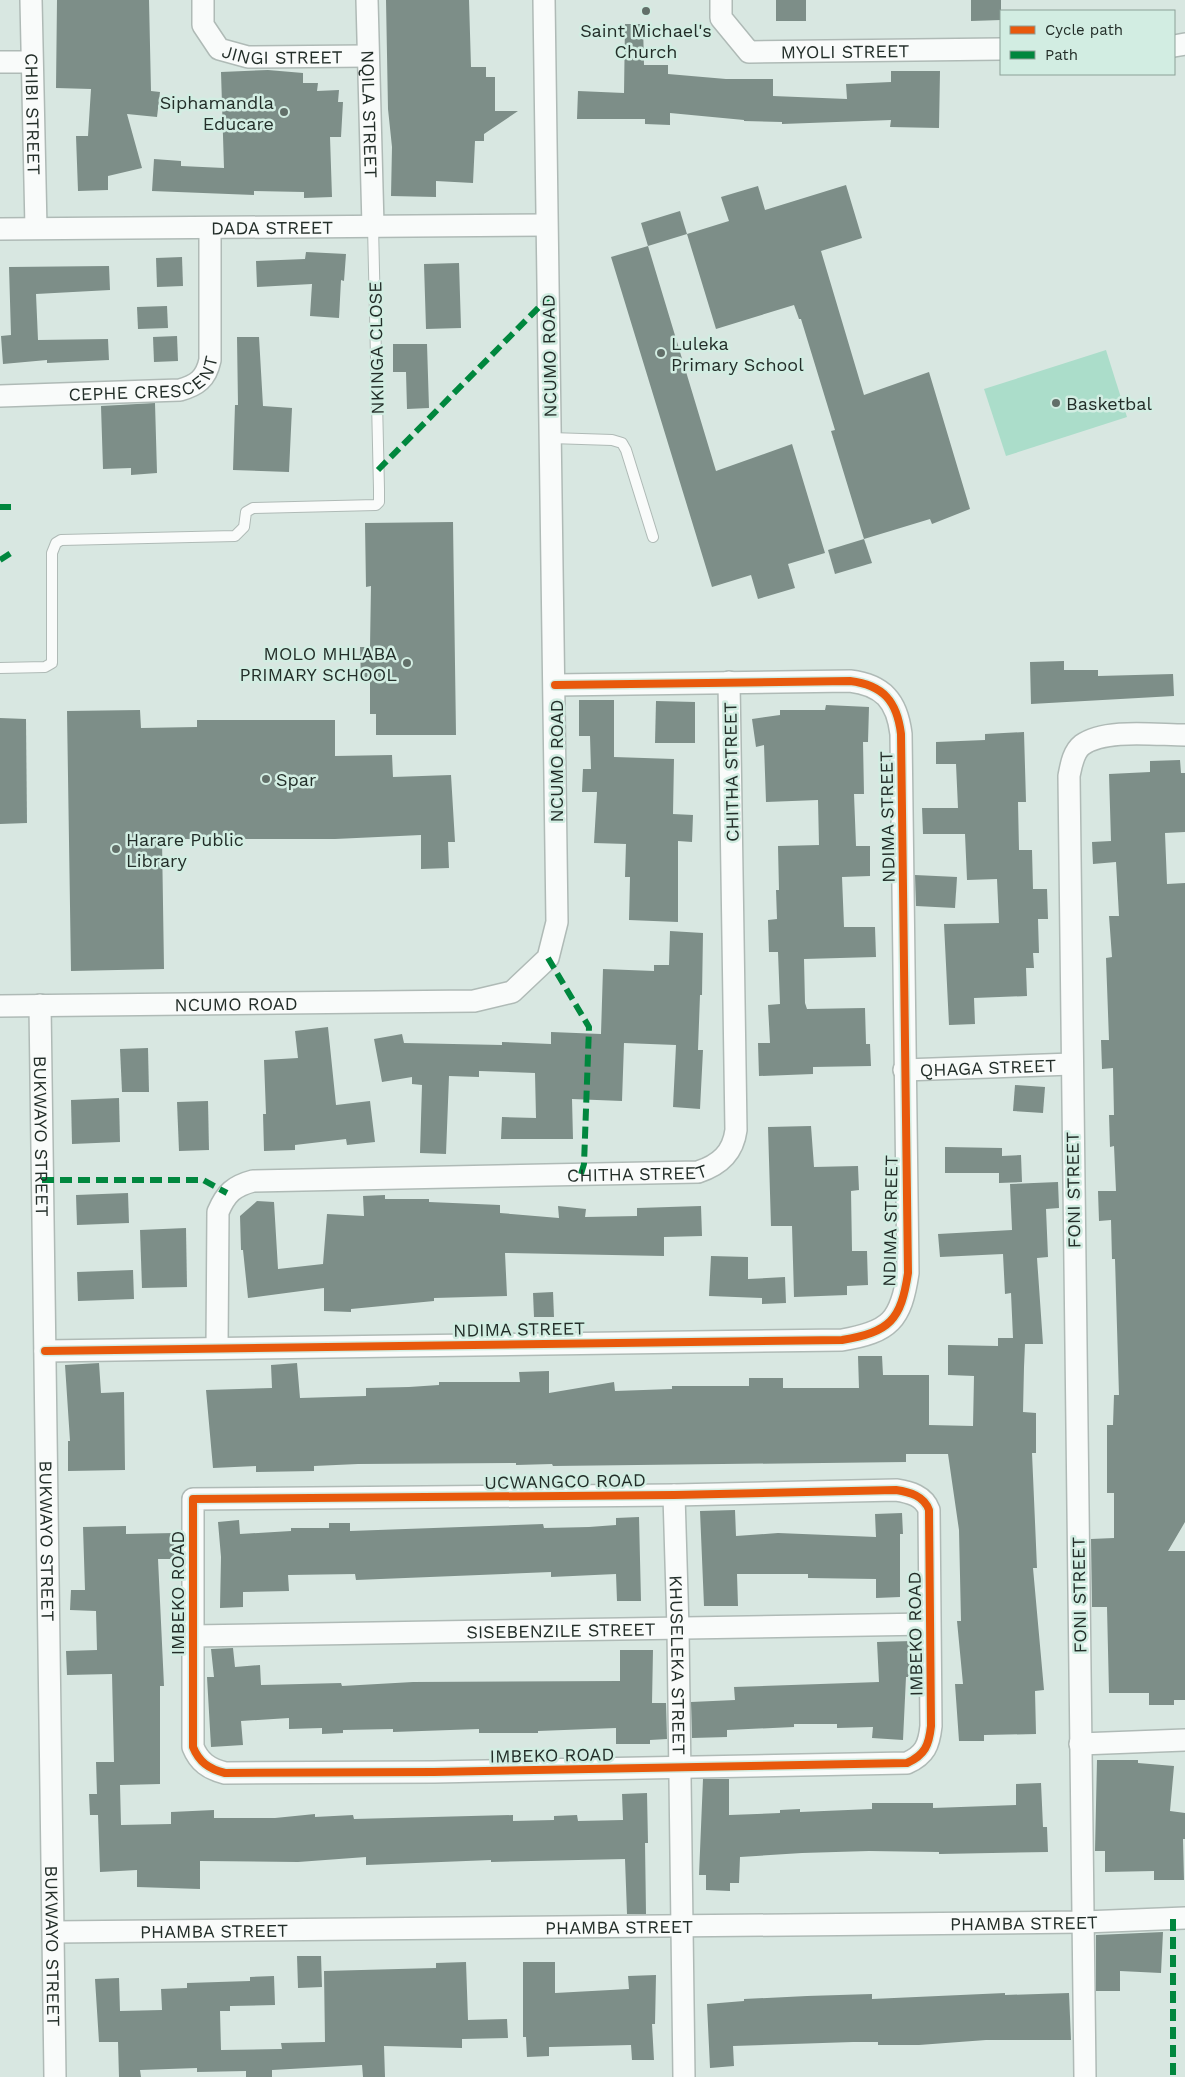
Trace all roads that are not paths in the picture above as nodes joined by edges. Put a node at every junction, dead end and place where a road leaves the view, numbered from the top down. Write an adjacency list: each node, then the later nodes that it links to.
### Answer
1 (31, 0): 9 (street, CHIBI STREET)
2 (203, 0): 7 (street, JINGI STREET)
3 (367, 0): 7 (street, NQILA STREET)
4 (544, 0): 10 (street, NCUMO ROAD)
5 (722, 0): 6 (street, MYOLI STREET)
6 (1000, 48)
7 (368, 56): 11 (street, NQILA STREET)
8 (0, 62): 9 (street)
9 (31, 62): 12 (street, CHIBI STREET)
10 (546, 225): 11 (street, DADA STREET); 16 (street, NCUMO ROAD)
11 (373, 226): 14 (street, DADA STREET); 18 (lane, NKINGA CLOSE)
12 (36, 228): 13 (street, DADA STREET); 14 (street, DADA STREET)
13 (0, 229)
14 (210, 229): 15 (street, CEPHE CRESCENT)
15 (0, 396)
16 (551, 438): 17 (lane); 20 (street, NCUMO ROAD)
17 (653, 537)
18 (0, 668)
19 (729, 682): 20 (street, NDIMA STREET); 25 (street, NDIMA STREET); 26 (street, CHITHA STREET)
20 (555, 684): 22 (street, NCUMO ROAD)
21 (1185, 735): 24 (street, FONI STREET)
22 (40, 1005): 23 (street, NCUMO ROAD); 27 (street, BUKWAYO STREET)
23 (0, 1006)
24 (1072, 1064): 25 (street, QHAGA STREET); 35 (street, FONI STREET)
25 (904, 1070): 26 (street, NDIMA STREET)
26 (217, 1348): 27 (street, NDIMA STREET)
27 (45, 1351): 40 (street, BUKWAYO STREET)
28 (674, 1495): 29 (street, UCWANGCO ROAD); 30 (street, UCWANGCO ROAD); 32 (street, KHUSELEKA STREET)
29 (193, 1499): 33 (street, IMBEKO ROAD)
30 (929, 1510): 31 (street, IMBEKO ROAD)
31 (930, 1624): 32 (street, SISEBENZILE STREET); 36 (street, IMBEKO ROAD)
32 (678, 1628): 33 (street, SISEBENZILE STREET); 36 (street, KHUSELEKA STREET)
33 (192, 1636): 36 (street, IMBEKO ROAD)
34 (1185, 1740): 35 (street)
35 (1080, 1744): 38 (street, FONI STREET)
36 (680, 1768): 39 (street, KHUSELEKA STREET)
37 (1185, 1918): 38 (street, PHAMBA STREET)
38 (1084, 1922): 39 (street, PHAMBA STREET); 43 (street, FONI STREET)
39 (681, 1926): 40 (street, PHAMBA STREET); 42 (street, KHUSELEKA STREET)
40 (54, 1932): 41 (street, BUKWAYO STREET)
41 (55, 2077)
42 (684, 2077)
43 (1085, 2077)

